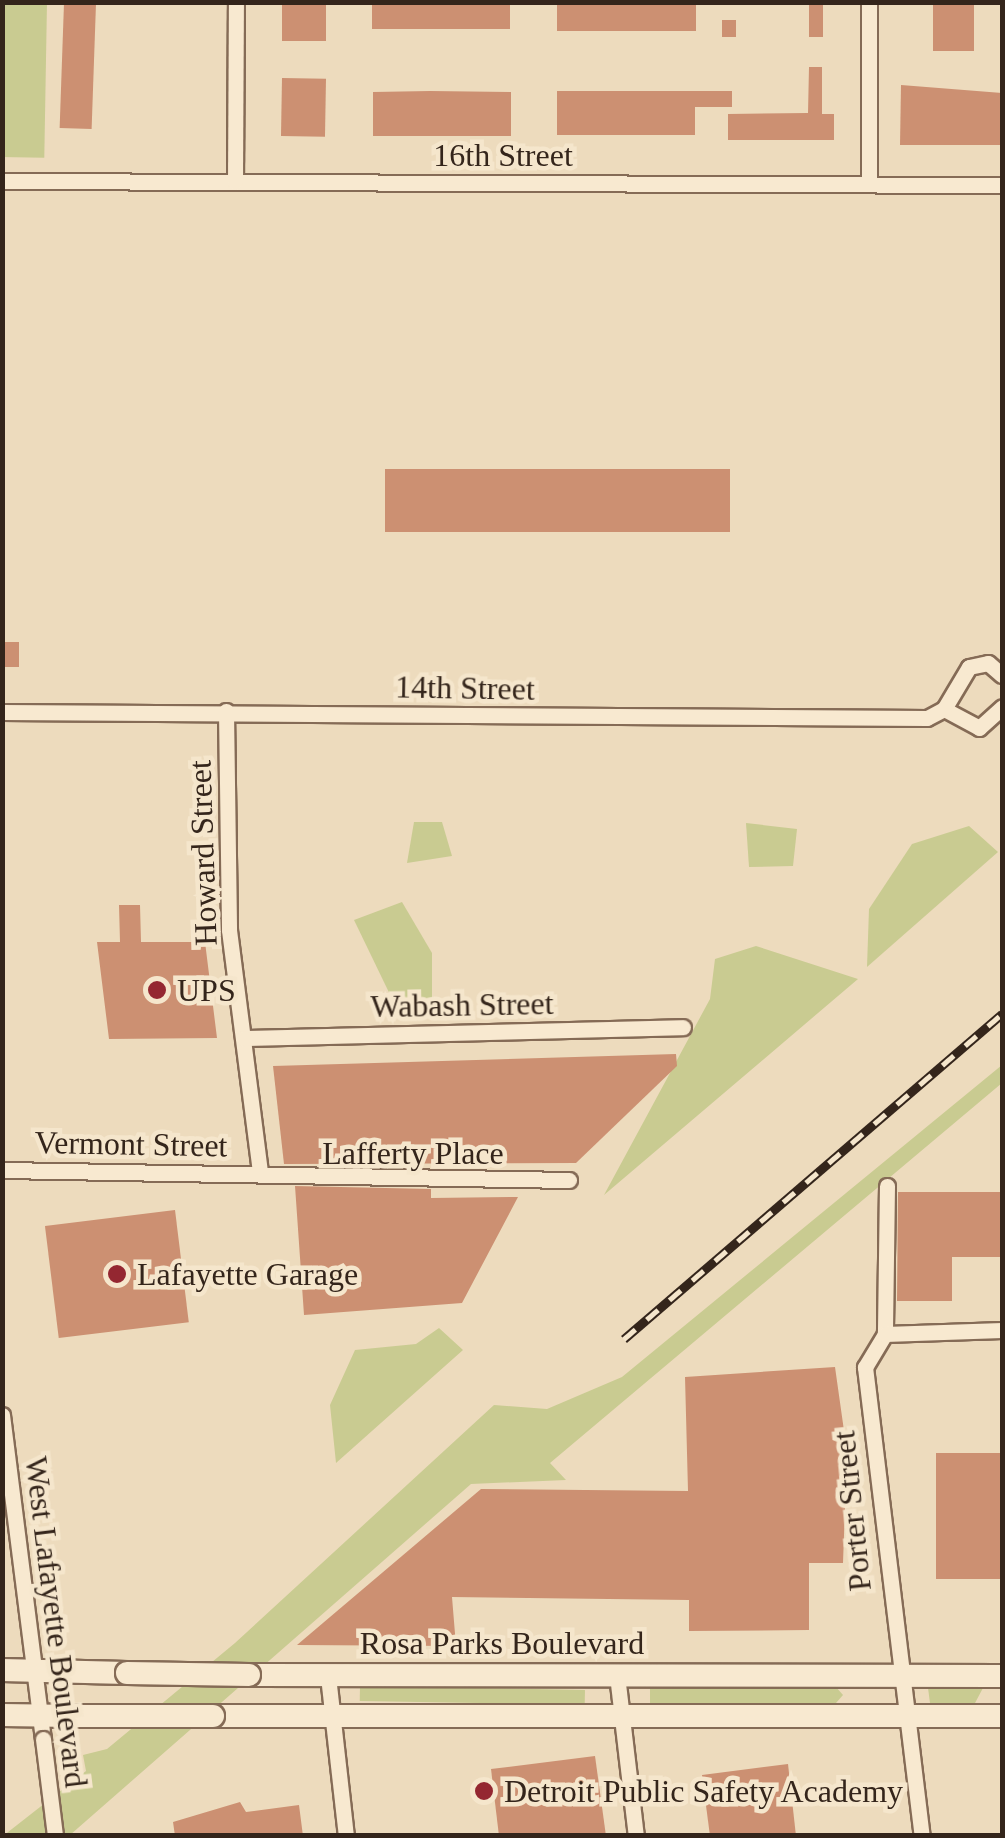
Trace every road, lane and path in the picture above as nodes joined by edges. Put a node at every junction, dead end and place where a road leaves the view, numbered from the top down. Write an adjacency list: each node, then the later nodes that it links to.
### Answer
1 (236, 2): 4 (street)
2 (869, 2): 5 (street)
3 (2, 181): 4 (street, 16th Street)
4 (235, 182): 5 (street, 16th Street)
5 (868, 184): 6 (street, 16th Street)
6 (1002, 185)
7 (1002, 676): 9 (street)
8 (1002, 708): 9 (street)
9 (944, 709): 10 (street, 14th Street)
10 (226, 711): 11 (street, 14th Street); 13 (street, Howard Street)
11 (2, 712)
12 (682, 1026): 13 (street, Wabash Street)
13 (244, 1038): 15 (street, Howard Street)
14 (2, 1170): 15 (street, Vermont Street)
15 (260, 1173): 16 (street, Lafferty Place)
16 (569, 1180)
17 (887, 1186): 19 (street, Porter Street)
18 (1002, 1330): 19 (street)
19 (884, 1334): 26 (street, Porter Street)
20 (2, 1415): 22 (street, West Lafayette Boulevard)
21 (2, 1670): 22 (main road, Rosa Parks Boulevard)
22 (34, 1671): 23 (main road, Rosa Parks Boulevard, bridge); 30 (street, West Lafayette Boulevard)
23 (328, 1676): 24 (main road, Rosa Parks Boulevard); 35 (street)
24 (617, 1676): 25 (main road, Rosa Parks Boulevard); 31 (street)
25 (842, 1676): 26 (main road, Rosa Parks Boulevard); 29 (main road)
26 (899, 1676): 27 (main road, Rosa Parks Boulevard); 32 (street, Porter Street)
27 (1002, 1676)
28 (1002, 1686): 33 (main road)
29 (846, 1714): 31 (main road); 32 (main road)
30 (40, 1715): 34 (main road); 35 (main road, bridge); 36 (street, West Lafayette Boulevard, bridge)
31 (620, 1715): 35 (main road); 38 (street)
32 (906, 1715): 33 (main road); 39 (street, Porter Street)
33 (996, 1715)
34 (2, 1716)
35 (332, 1716): 37 (street)
36 (55, 1836)
37 (346, 1836)
38 (636, 1836)
39 (922, 1836)

